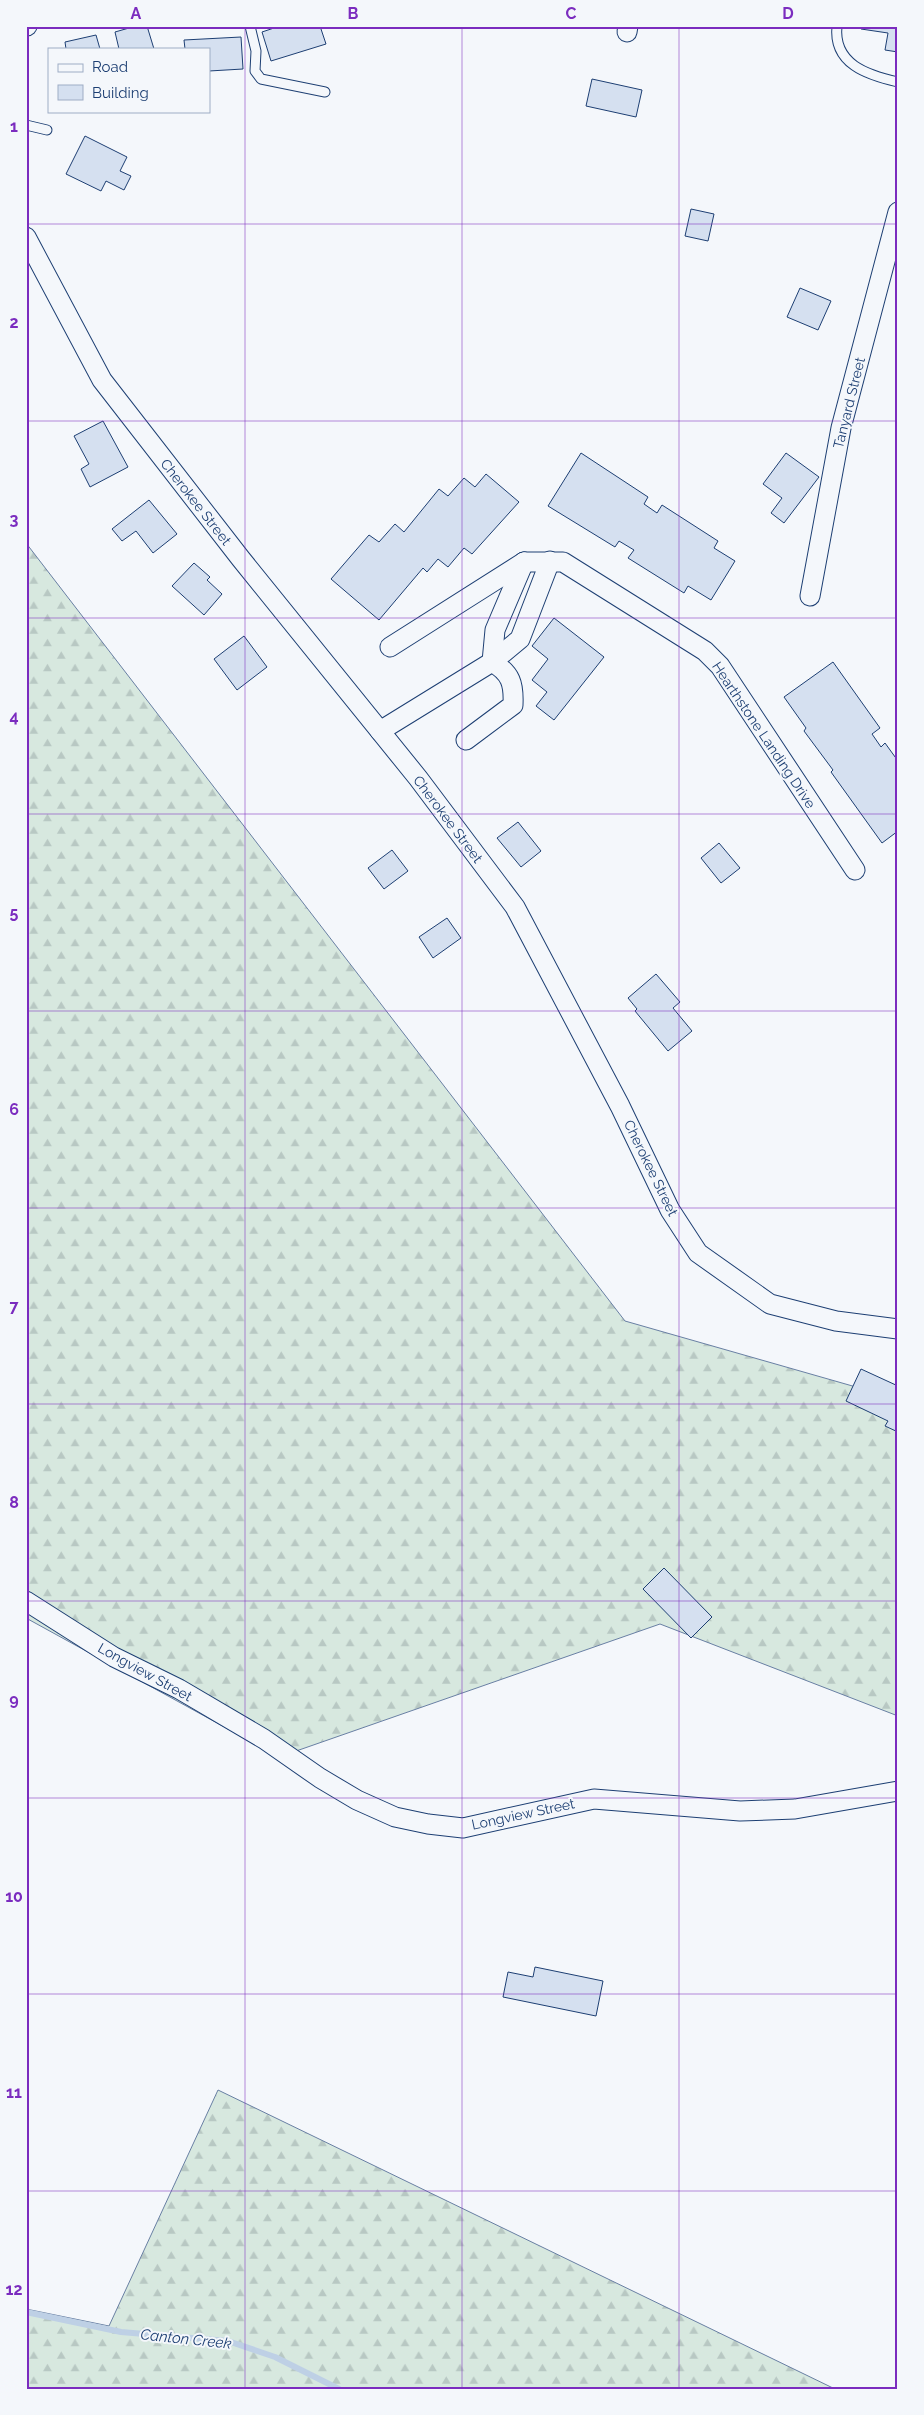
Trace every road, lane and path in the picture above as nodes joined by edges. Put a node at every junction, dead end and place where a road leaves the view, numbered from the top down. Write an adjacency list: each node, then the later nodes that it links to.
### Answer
1 (250, 26): 4 (lane)
2 (837, 26): 3 (lane)
3 (898, 82)
4 (325, 92)
5 (26, 125): 6 (lane)
6 (48, 130)
7 (898, 213): 11 (street, Tanyard Street)
8 (26, 237): 14 (street, Cherokee Street)
9 (524, 562): 10 (street, Hearthstone Landing Drive); 12 (street); 13 (street)
10 (550, 562): 13 (street); 16 (street, Hearthstone Landing Drive)
11 (810, 596)
12 (390, 647)
13 (492, 662): 14 (street); 15 (street)
14 (380, 731): 17 (street, Cherokee Street)
15 (466, 740)
16 (855, 870)
17 (898, 1329)
18 (26, 1600): 19 (street, Longview Street)
19 (898, 1791)

